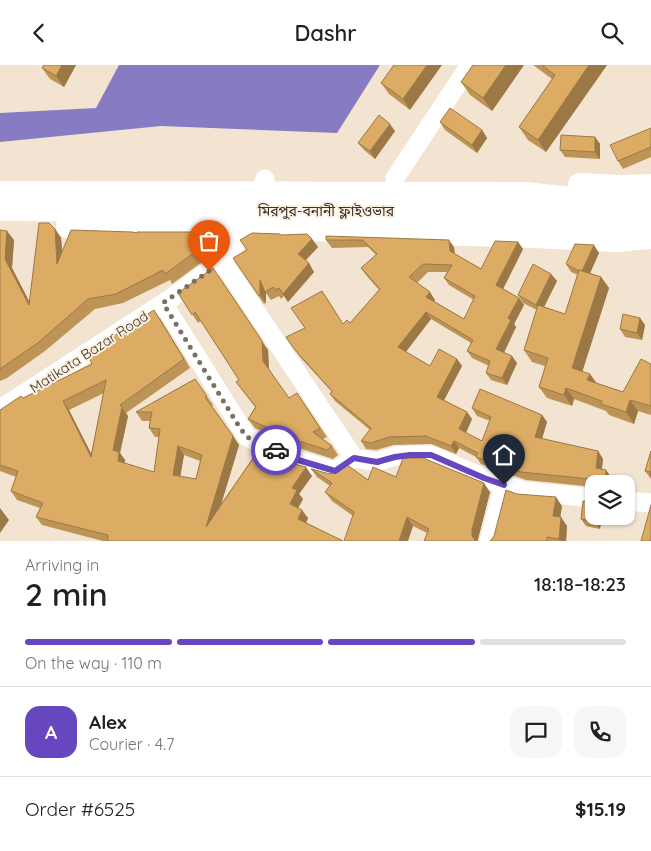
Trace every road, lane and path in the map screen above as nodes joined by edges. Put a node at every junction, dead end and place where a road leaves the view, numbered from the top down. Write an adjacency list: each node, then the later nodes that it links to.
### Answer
1 (470, 65): 2 (street)
2 (394, 177): 3 (main road); 5 (main road)
3 (265, 179): 4 (main road); 11 (street, Matikata Bazar Road)
4 (0, 182)
5 (651, 186)
6 (0, 193): 7 (main road, মিরপুর-বনানী ফ্লাইওভার)
7 (651, 205)
8 (0, 209): 10 (main road, মিরপুর-বনানী ফ্লাইওভার)
9 (0, 225): 11 (main road)
10 (651, 225)
11 (241, 227): 12 (main road); 13 (street, Matikata Bazar Road); 15 (street, Matikata Bazar Road)
12 (651, 237)
13 (222, 261): 14 (street, Matikata Bazar Road); 17 (street)
14 (163, 303): 16 (street, Matikata Bazar Road); 17 (street)
15 (0, 395)
16 (0, 409)
17 (354, 458): 18 (street)
18 (504, 485): 19 (street); 22 (street)
19 (585, 497)
20 (635, 502): 21 (street)
21 (651, 503)
22 (489, 541)

